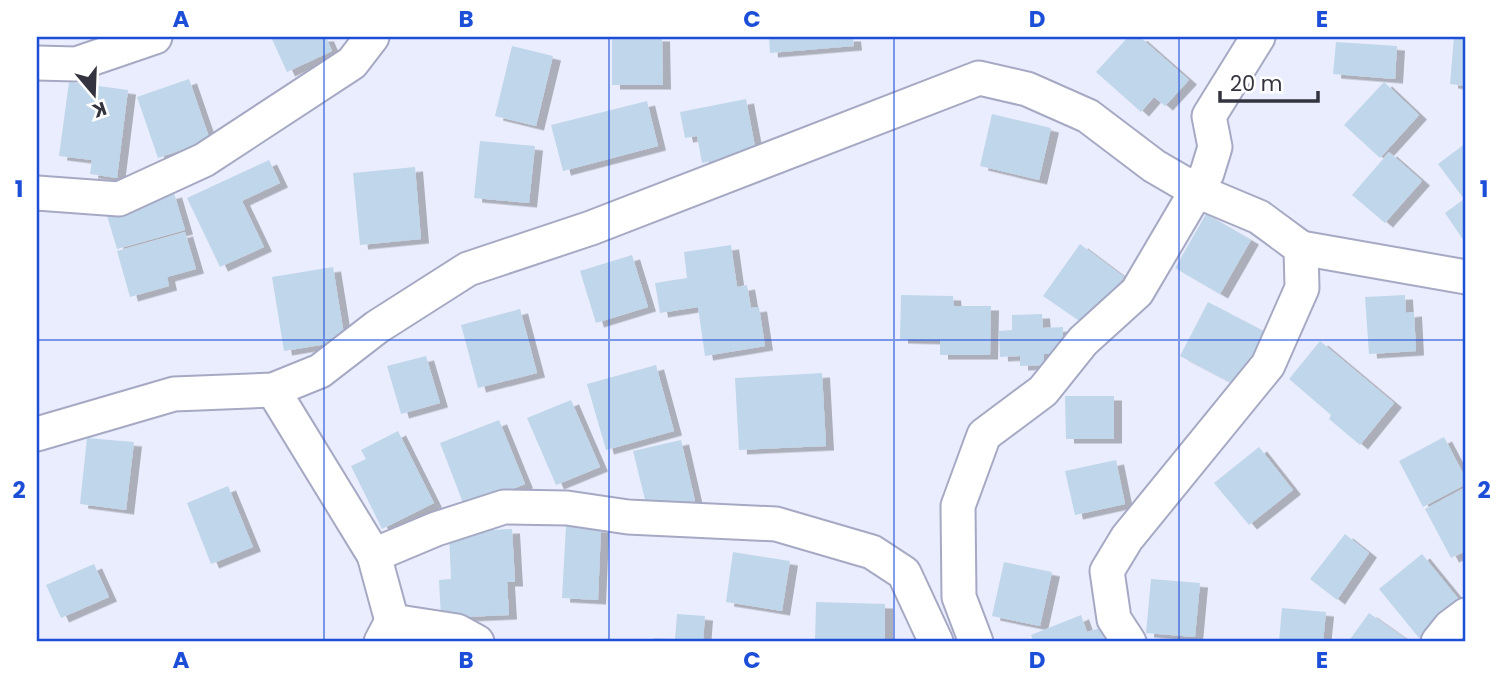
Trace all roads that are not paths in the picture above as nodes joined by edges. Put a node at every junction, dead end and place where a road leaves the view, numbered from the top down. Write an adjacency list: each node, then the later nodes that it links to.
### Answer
1 (155, 37): 4 (street)
2 (372, 37): 6 (street)
3 (1258, 37): 5 (street)
4 (37, 63)
5 (1197, 191): 7 (street); 9 (street); 16 (street)
6 (37, 193)
7 (1301, 248): 8 (street); 17 (street)
8 (1466, 277)
9 (273, 390): 10 (street); 11 (street)
10 (37, 434)
11 (374, 555): 13 (street); 15 (street)
12 (1466, 615): 18 (street)
13 (386, 631): 14 (street)
14 (477, 642)
15 (936, 642)
16 (976, 642)
17 (1129, 642)
18 (1438, 642)

